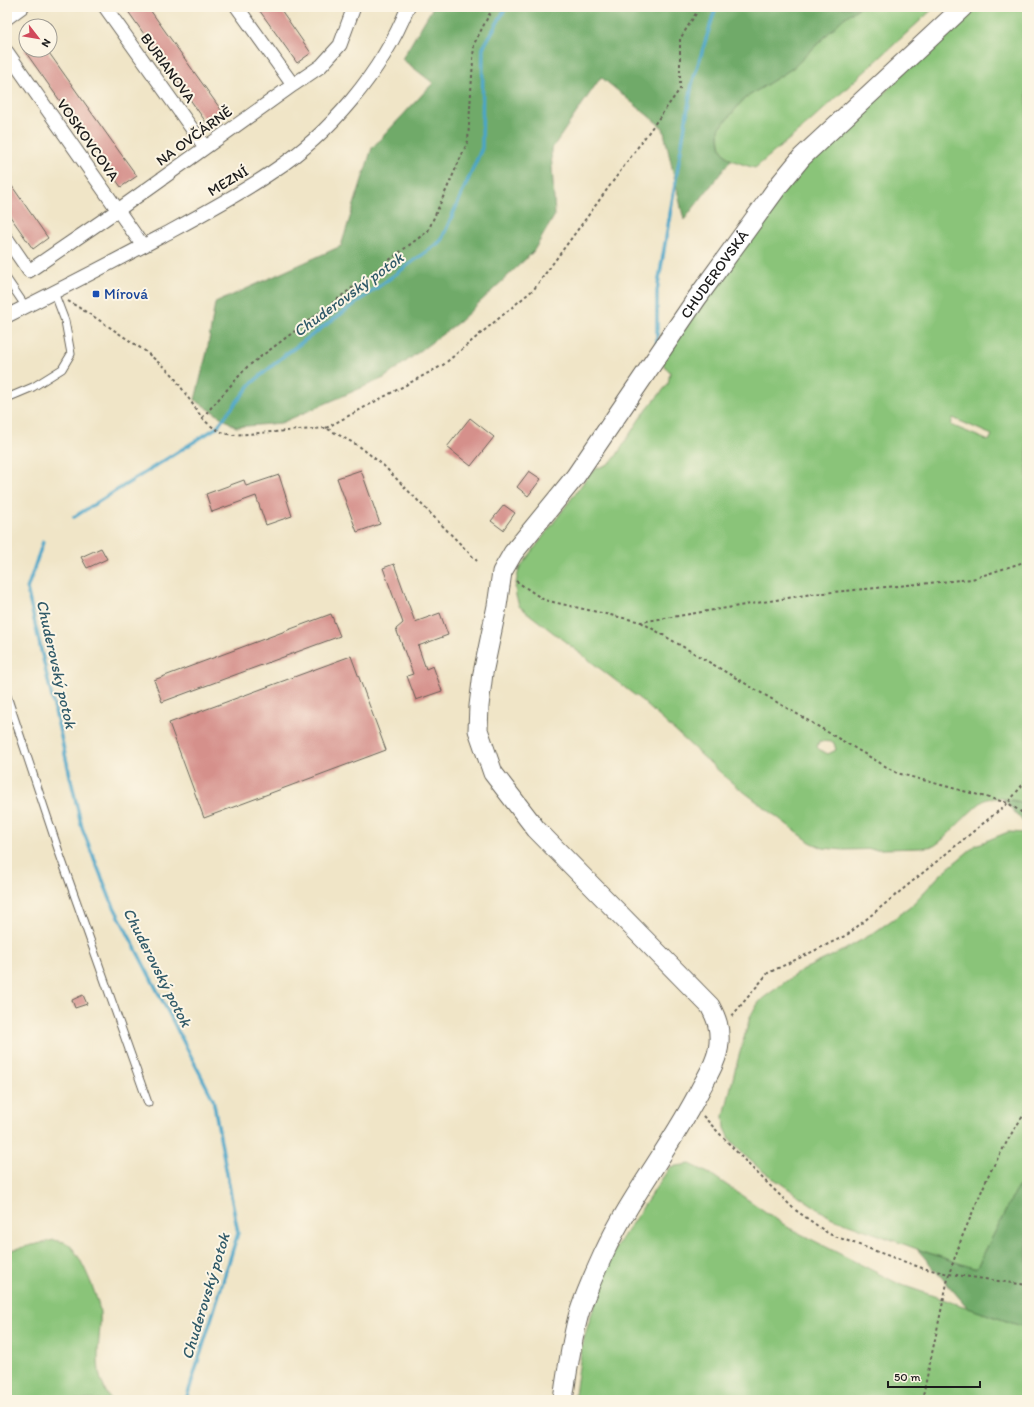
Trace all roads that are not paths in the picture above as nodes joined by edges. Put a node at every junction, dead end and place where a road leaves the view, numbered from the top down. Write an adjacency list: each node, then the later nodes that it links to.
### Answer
1 (22, 7): 7 (street)
2 (105, 7): 10 (street, BURIANOVA)
3 (237, 7): 9 (street)
4 (354, 7): 9 (street, NA OVČÁRNĚ)
5 (408, 7): 13 (street, MEZNÍ)
6 (963, 7): 21 (street, CHUDEROVSKÁ)
7 (7, 18)
8 (7, 52): 11 (street, VOSKOVCOVA)
9 (293, 85): 10 (street, NA OVČÁRNĚ)
10 (205, 147): 11 (street, NA OVČÁRNĚ)
11 (118, 210): 12 (street, NA OVČÁRNĚ); 13 (street, VOSKOVCOVA)
12 (7, 239)
13 (143, 246): 15 (street, MEZNÍ)
14 (7, 279): 16 (lane)
15 (54, 292): 16 (street, MEZNÍ); 18 (lane)
16 (26, 306): 17 (street, MEZNÍ)
17 (7, 316)
18 (7, 398)
19 (7, 696): 20 (lane)
20 (148, 1103)
21 (563, 1400)

